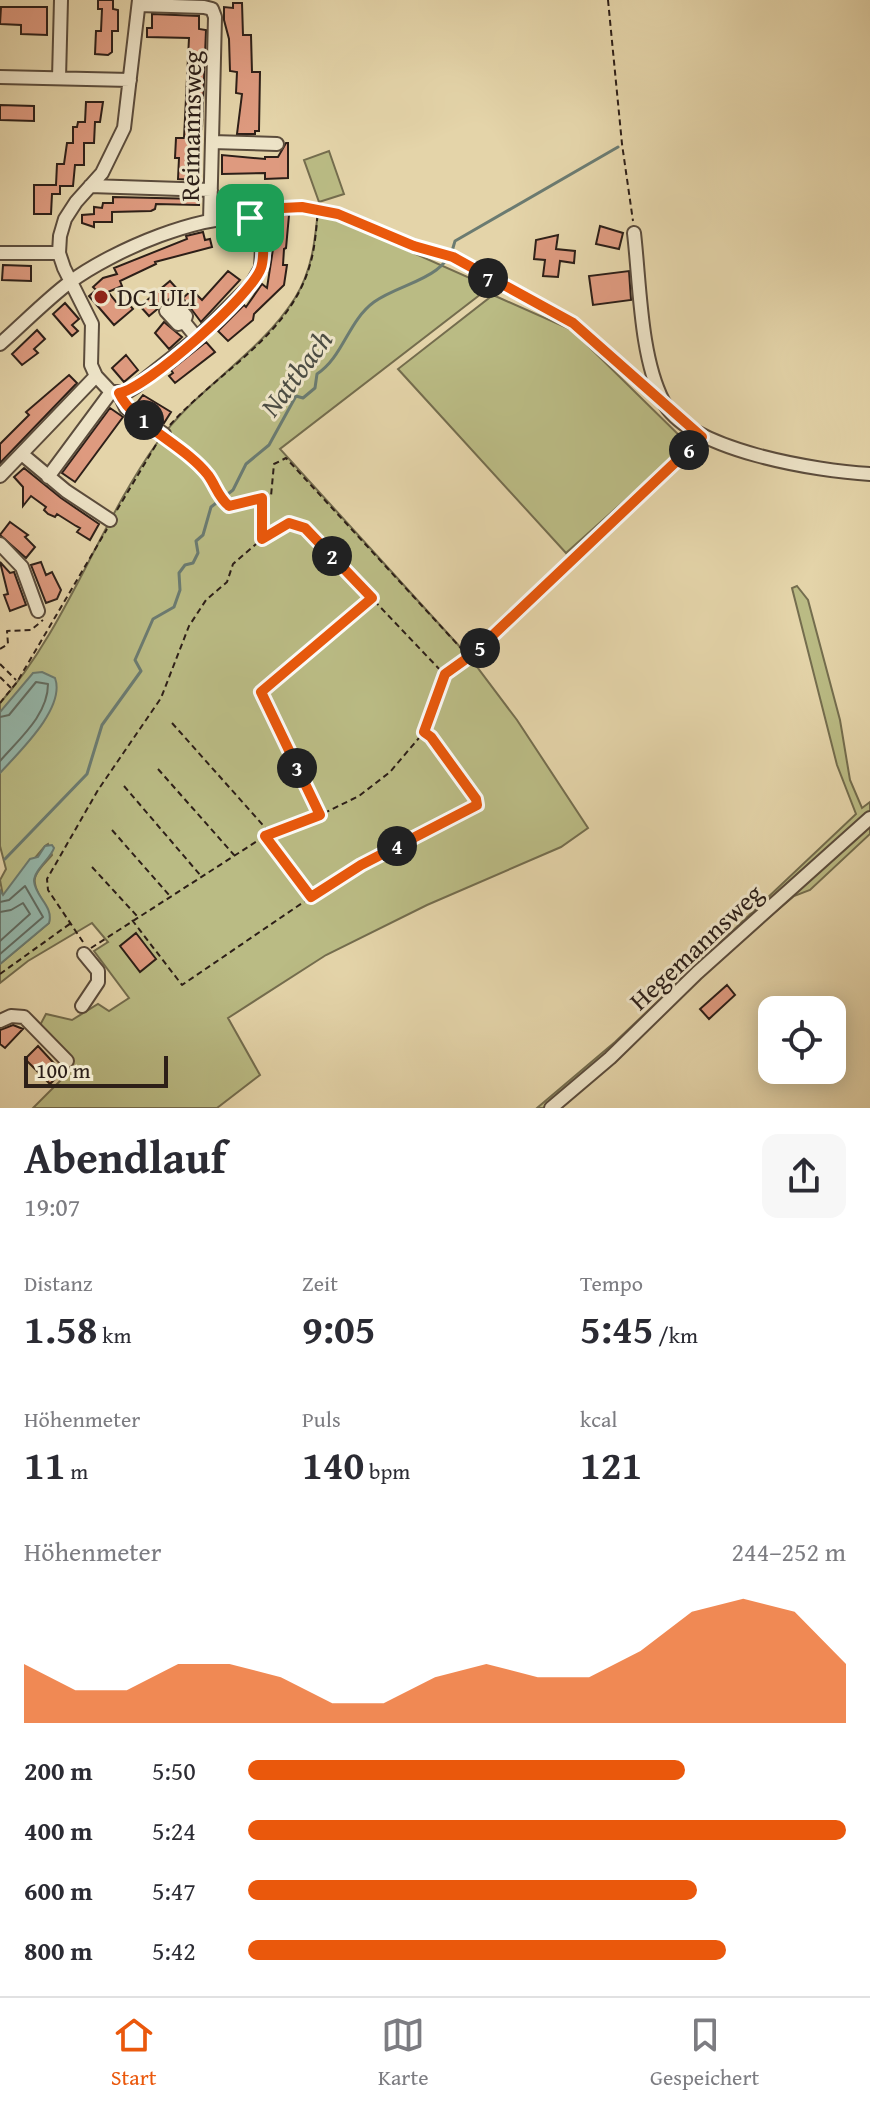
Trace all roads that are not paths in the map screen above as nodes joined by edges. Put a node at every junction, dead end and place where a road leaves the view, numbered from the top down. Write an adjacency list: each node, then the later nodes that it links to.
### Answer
1 (61, 0): 4 (street)
2 (139, 2): 5 (street); 6 (street, Reimannsweg)
3 (0, 77): 4 (street)
4 (59, 78): 5 (street)
5 (130, 80): 8 (street)
6 (212, 142): 7 (street); 9 (street, Reimannsweg)
7 (277, 144)
8 (90, 186): 9 (street); 13 (street)
9 (211, 190): 10 (street, Reimannsweg)
10 (210, 221): 14 (street); 16 (street)
11 (634, 233): 22 (street)
12 (0, 253): 13 (street)
13 (59, 253): 14 (street)
14 (71, 281): 17 (street); 18 (street)
15 (184, 322): 16 (street)
16 (197, 338): 19 (street)
17 (0, 344)
18 (96, 376): 19 (street); 21 (street)
19 (115, 392): 20 (street); 24 (street)
20 (164, 434)
21 (23, 455): 23 (street); 24 (street)
22 (870, 474)
23 (0, 476)
24 (48, 477): 25 (street)
25 (110, 520)
26 (0, 544): 27 (street)
27 (41, 613)
28 (870, 818): 33 (street, Hegemannsweg)
29 (84, 954): 30 (street)
30 (82, 1006)
31 (0, 1021): 32 (street)
32 (67, 1061)
33 (551, 1108)

